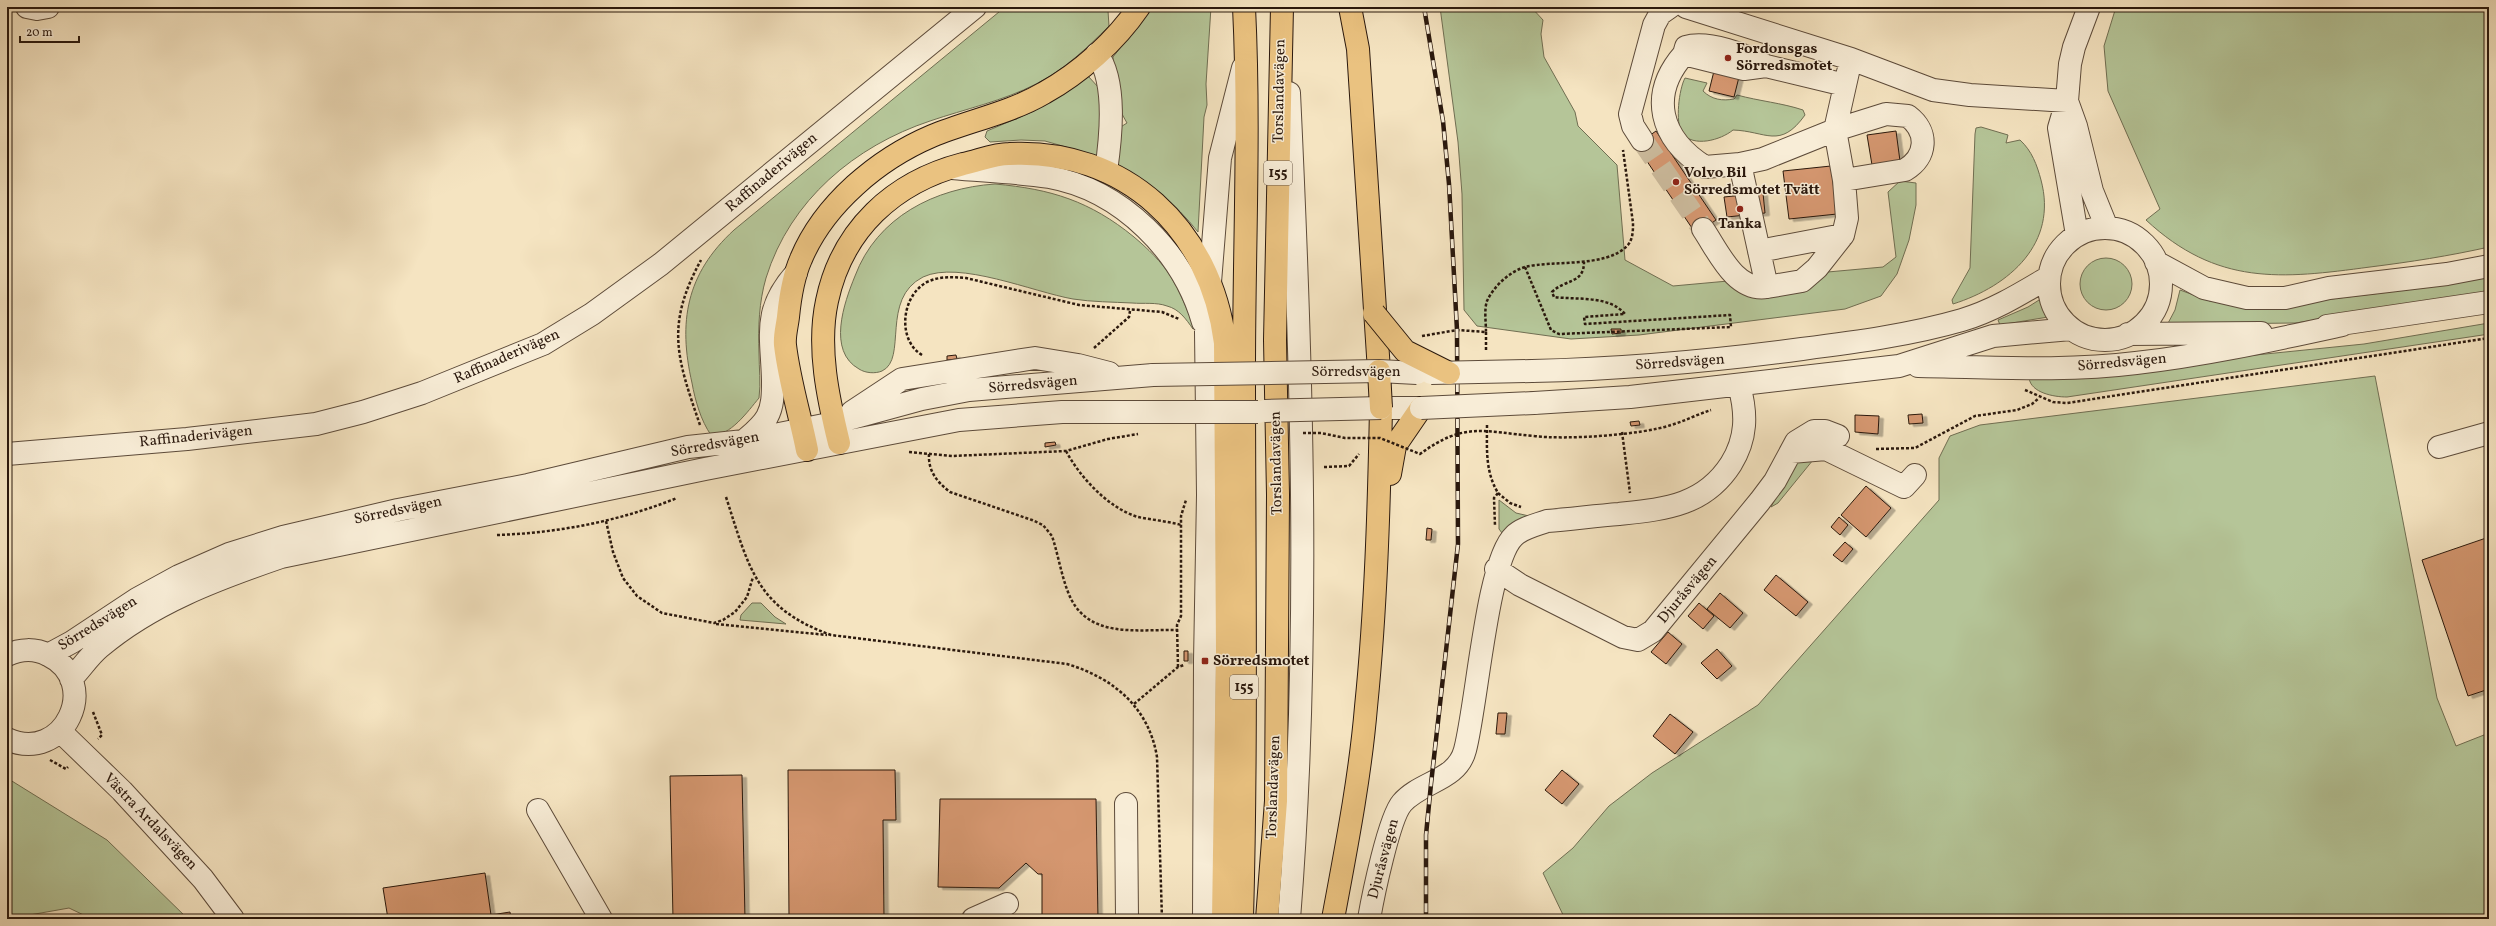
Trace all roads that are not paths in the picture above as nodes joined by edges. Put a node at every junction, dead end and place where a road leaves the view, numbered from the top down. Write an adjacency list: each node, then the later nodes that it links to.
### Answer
1 (26, 7): 2 (street)
2 (48, 7)
3 (975, 7): 55 (street, Raffinaderivägen)
4 (1139, 7): 12 (main road)
5 (1244, 7): 13 (main road, Torslandavägen / 155)
6 (1282, 7): 73 (main road, Torslandavägen / 155)
7 (1285, 7): 74 (street)
8 (1350, 7): 35 (main road)
9 (1670, 7): 18 (street)
10 (1686, 7): 14 (street)
11 (2089, 7): 16 (street)
12 (1097, 54): 21 (street); 30 (main road)
13 (1247, 55): 32 (street); 72 (main road, Torslandavägen / 155)
14 (1851, 59): 15 (street); 16 (street)
15 (1844, 85): 17 (street); 19 (street)
16 (2067, 101): 23 (street); 26 (street)
17 (1834, 130): 19 (street); 22 (street); 22 (street)
18 (1632, 142)
19 (1740, 164): 27 (street)
20 (951, 168): 21 (main road); 38 (street); 47 (main road)
21 (1106, 171): 32 (main road)
22 (1844, 180): 25 (street)
23 (2107, 228): 26 (street, Sörredsvägen); 28 (street, Sörredsvägen)
24 (1703, 229): 33 (street)
25 (1843, 235): 27 (street); 33 (street)
26 (2077, 235): 31 (street, Sörredsvägen)
27 (1759, 251): 33 (street)
28 (2156, 262): 29 (street, Sörredsvägen); 39 (street, Sörredsvägen)
29 (2489, 266)
30 (796, 273): 46 (main road); 50 (street)
31 (2049, 277): 37 (street, Sörredsvägen); 42 (street, Sörredsvägen, bridge)
32 (1210, 281): 38 (street); 71 (main road)
33 (1767, 287)
34 (2489, 302): 36 (street, Sörredsvägen)
35 (1374, 313): 41 (main road); 42 (main road, bridge)
36 (2342, 324): 39 (street, Sörredsvägen); 40 (street, Sörredsvägen)
37 (2071, 329): 39 (street, Sörredsvägen); 40 (street, Sörredsvägen)
38 (1206, 332): 70 (street)
39 (2128, 334)
40 (1899, 366): 43 (street, Sörredsvägen)
41 (1379, 371): 42 (street, Sörredsvägen, bridge); 44 (main road, bridge); 47 (street, Sörredsvägen, bridge)
42 (1449, 373)
43 (1739, 385): 45 (street, Sörredsvägen, bridge); 57 (street, Djuråsvägen)
44 (1381, 408): 45 (street, Sörredsvägen); 47 (street, Sörredsvägen, bridge); 51 (main road)
45 (1421, 408): 51 (main road)
46 (803, 428): 47 (street, Sörredsvägen); 50 (street, Sörredsvägen); 53 (main road)
47 (836, 433): 53 (street, Sörredsvägen)
48 (2489, 433): 52 (street)
49 (1838, 436): 54 (street, Djuråsvägen)
50 (744, 441): 58 (street, Sörredsvägen)
51 (1388, 442): 75 (main road)
52 (2439, 447)
53 (807, 450): 60 (street, Sörredsvägen)
54 (1790, 452): 56 (street); 57 (street, Djuråsvägen)
55 (7, 454)
56 (1915, 475)
57 (1496, 570): 76 (street, Djuråsvägen)
58 (48, 654): 59 (street); 60 (street)
59 (7, 655)
60 (71, 679): 61 (street)
61 (60, 731): 62 (street); 66 (street, Västra Ardalsvägen)
62 (7, 738)
63 (1126, 804): 69 (street)
64 (538, 810): 67 (street)
65 (1007, 904): 68 (street)
66 (233, 919)
67 (601, 919)
68 (973, 919)
69 (1127, 919)
70 (1204, 919)
71 (1223, 919)
72 (1242, 919)
73 (1267, 919)
74 (1289, 919)
75 (1333, 919)
76 (1369, 919)

